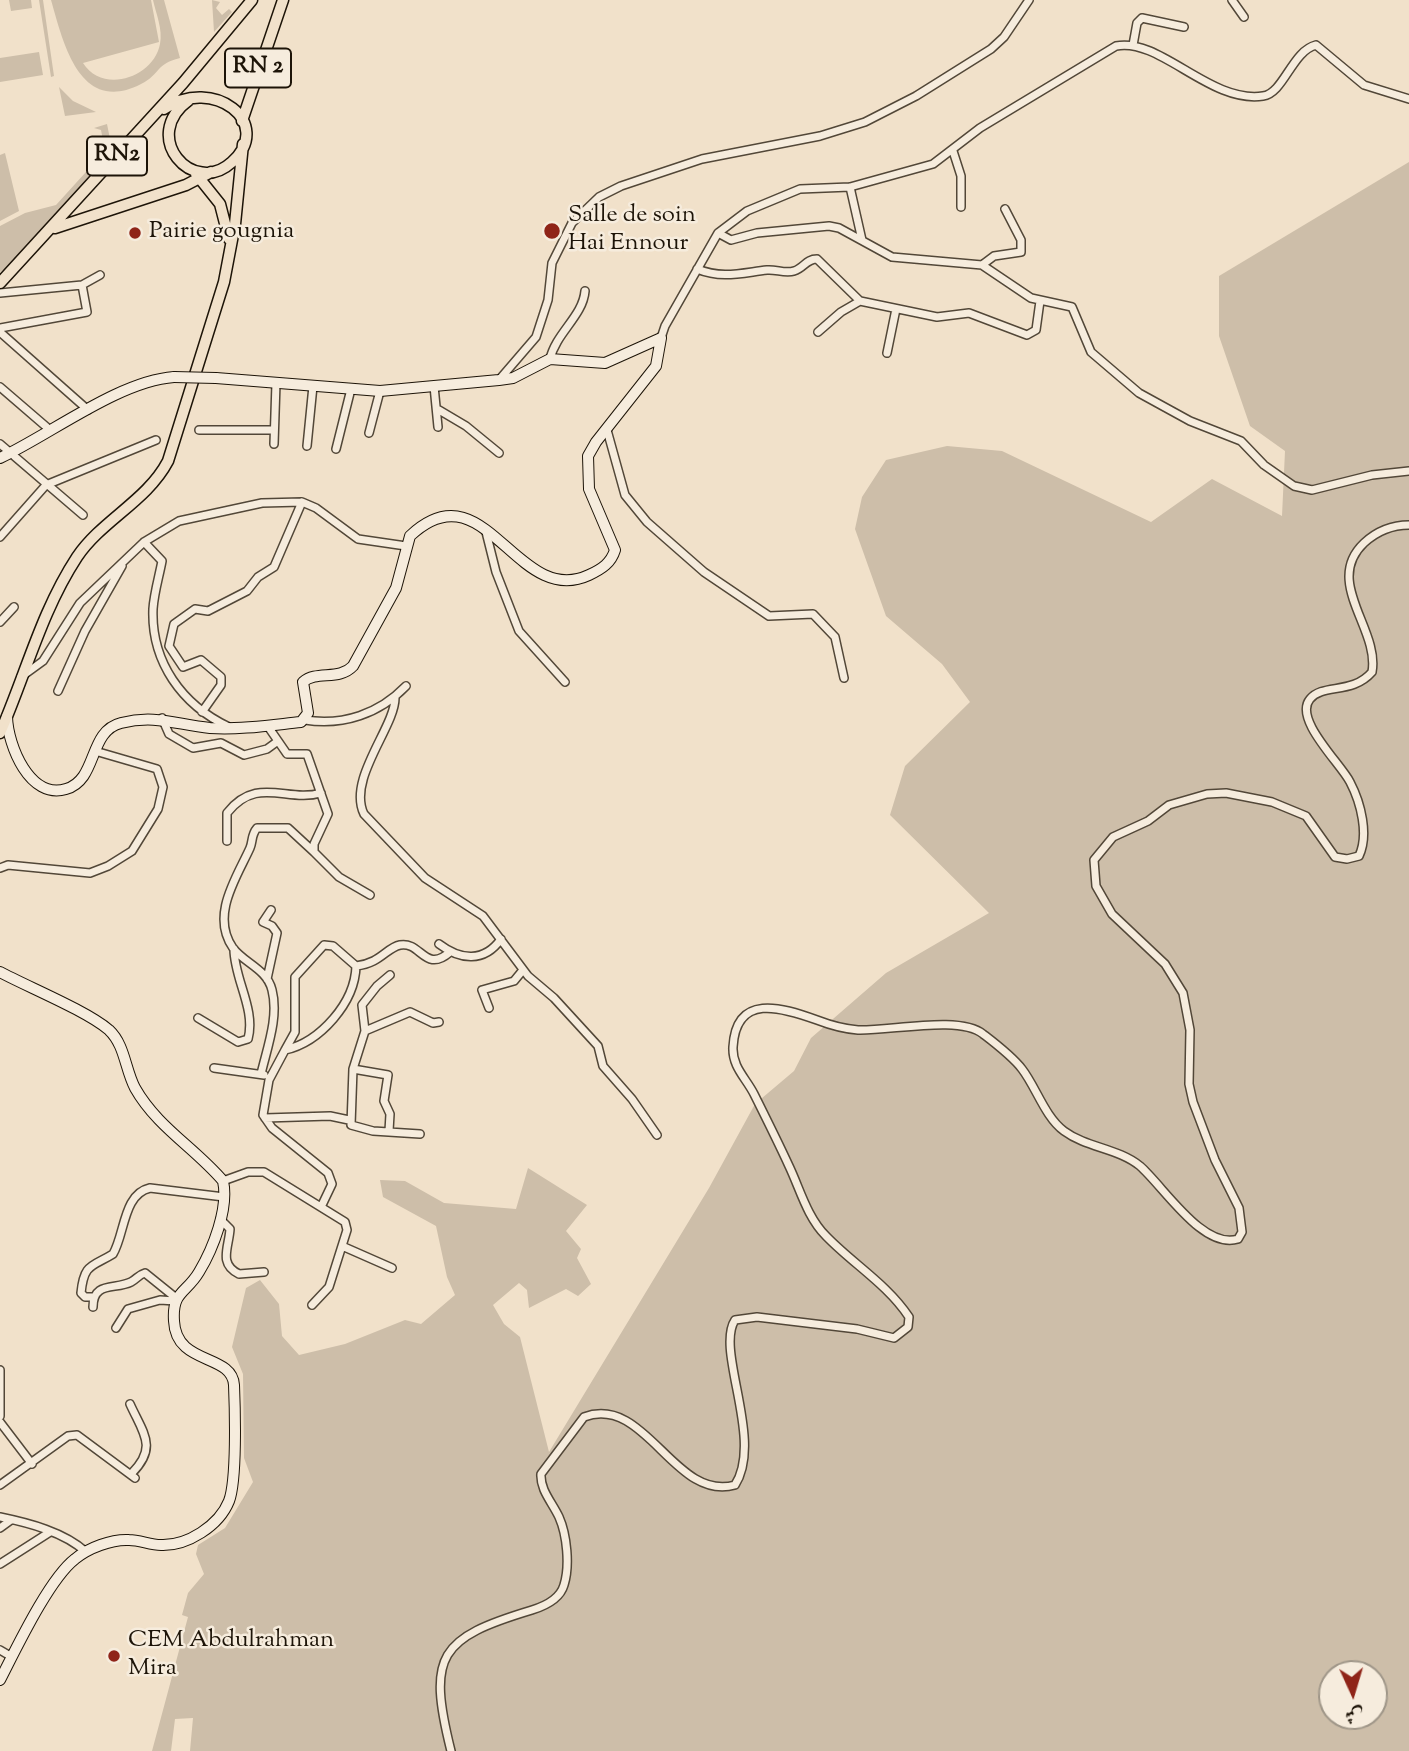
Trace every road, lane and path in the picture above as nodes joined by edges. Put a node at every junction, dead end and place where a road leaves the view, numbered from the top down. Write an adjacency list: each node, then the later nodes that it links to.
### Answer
1 (252, 0): 8 (main road, RN 2)
2 (283, 0): 13 (main road, RN 2)
3 (1029, 0): 42 (street)
4 (1232, 0): 5 (street)
5 (1244, 17)
6 (1184, 27): 7 (street)
7 (1133, 45): 9 (street); 16 (street)
8 (183, 83): 11 (main road, RN2); 12 (main road, RN2)
9 (1409, 99)
10 (189, 100): 11 (main road, RN2); 13 (main road); 14 (main road)
11 (171, 104): 12 (main road, RN2); 14 (main road, RN2)
12 (148, 121): 23 (main road, RN2)
13 (242, 121): 15 (main road)
14 (168, 130): 17 (main road)
15 (243, 144): 17 (main road); 26 (main road)
16 (953, 151): 19 (street); 21 (street)
17 (196, 174): 18 (main road, RN2); 20 (main road)
18 (186, 185): 20 (main road); 23 (main road, RN2)
19 (849, 187): 24 (street); 25 (street)
20 (214, 194): 26 (main road)
21 (961, 207)
22 (1005, 209): 27 (street)
23 (52, 229): 30 (main road, RN2)
24 (718, 233): 25 (street); 28 (street)
25 (863, 243): 27 (street)
26 (230, 252): 77 (main road)
27 (982, 265): 35 (street)
28 (697, 268): 34 (street); 39 (street)
29 (100, 275): 31 (street)
30 (0, 283)
31 (82, 285): 33 (street); 37 (street)
32 (585, 290): 41 (street)
33 (0, 293)
34 (860, 301): 36 (street); 38 (street)
35 (1040, 301): 36 (street); 65 (street)
36 (896, 309): 40 (street)
37 (0, 330): 49 (street)
38 (818, 332)
39 (661, 338): 41 (street); 55 (street)
40 (887, 353)
41 (550, 359): 42 (street)
42 (499, 380): 45 (street)
43 (276, 383): 44 (street); 49 (street, bridge); 54 (street)
44 (313, 386): 47 (street); 60 (street)
45 (434, 386): 48 (street); 50 (street)
46 (0, 387): 52 (street)
47 (351, 389): 48 (street); 61 (street)
48 (380, 391): 56 (street)
49 (88, 410): 52 (street)
50 (439, 410): 51 (street); 63 (street)
51 (438, 427)
52 (50, 430): 62 (street)
53 (199, 430): 54 (street)
54 (274, 430): 59 (street)
55 (607, 430): 70 (street); 78 (street)
56 (369, 433)
57 (156, 440): 66 (street)
58 (0, 444): 62 (street)
59 (274, 444)
60 (307, 446)
61 (335, 449)
62 (10, 453): 64 (street); 66 (street)
63 (499, 453)
64 (0, 460)
65 (1409, 471)
66 (46, 485): 68 (street); 71 (street)
67 (303, 502): 72 (street); 73 (street); 83 (street)
68 (83, 515)
69 (1409, 525): 149 (street)
70 (486, 532): 73 (street); 79 (street)
71 (0, 537)
72 (144, 542): 74 (street); 83 (street)
73 (405, 546): 86 (street)
74 (125, 559): 77 (street); 81 (street)
75 (14, 607): 76 (street)
76 (0, 622)
77 (21, 678): 84 (main road)
78 (844, 678)
79 (565, 682)
80 (406, 686): 82 (street)
81 (58, 691)
82 (395, 698): 86 (street); 98 (street)
83 (202, 712): 88 (street)
84 (7, 717): 89 (main road); 91 (street)
85 (162, 718): 88 (street); 90 (street); 91 (street)
86 (305, 720): 87 (street)
87 (267, 725): 88 (street); 90 (street)
88 (229, 727)
89 (0, 733)
90 (278, 741): 92 (street)
91 (95, 751): 95 (street)
92 (321, 793): 93 (street); 94 (street)
93 (227, 841)
94 (314, 852): 96 (street); 100 (street)
95 (0, 868)
96 (370, 895)
97 (271, 910): 106 (street)
98 (501, 939): 101 (street); 103 (street)
99 (439, 944): 101 (street)
100 (234, 949): 106 (street); 110 (street)
101 (450, 952): 102 (street)
102 (356, 966): 107 (street); 113 (street)
103 (523, 970): 109 (street); 122 (street)
104 (0, 972): 123 (street)
105 (390, 975): 108 (street)
106 (268, 979): 116 (street)
107 (348, 996): 108 (street); 113 (street)
108 (362, 1005): 112 (street)
109 (489, 1008)
110 (198, 1018)
111 (439, 1022): 112 (street)
112 (365, 1031): 115 (street)
113 (285, 1050): 117 (street)
114 (214, 1068): 116 (street)
115 (353, 1069): 119 (street); 120 (street)
116 (261, 1074): 117 (street)
117 (271, 1076): 118 (street)
118 (265, 1118): 119 (street); 125 (street)
119 (349, 1121): 120 (street)
120 (389, 1131): 121 (street)
121 (420, 1134)
122 (657, 1135)
123 (223, 1181): 124 (street); 125 (street)
124 (224, 1197): 126 (street); 130 (street)
125 (322, 1205): 127 (street)
126 (220, 1219): 129 (street); 131 (street)
127 (342, 1246): 128 (street); 132 (street)
128 (392, 1268)
129 (264, 1272)
130 (94, 1297): 131 (street); 133 (street)
131 (176, 1299): 134 (street); 144 (street)
132 (312, 1305)
133 (93, 1307)
134 (116, 1328)
135 (0, 1370): 137 (street)
136 (130, 1404): 138 (street)
137 (0, 1419): 138 (street)
138 (32, 1464): 139 (street)
139 (0, 1485)
140 (0, 1517): 141 (street)
141 (11, 1520): 142 (street); 143 (street)
142 (0, 1528)
143 (50, 1532): 144 (street); 145 (street)
144 (86, 1552): 147 (street)
145 (0, 1564)
146 (0, 1650): 147 (street)
147 (12, 1657): 148 (street)
148 (0, 1680)
149 (451, 1751)

